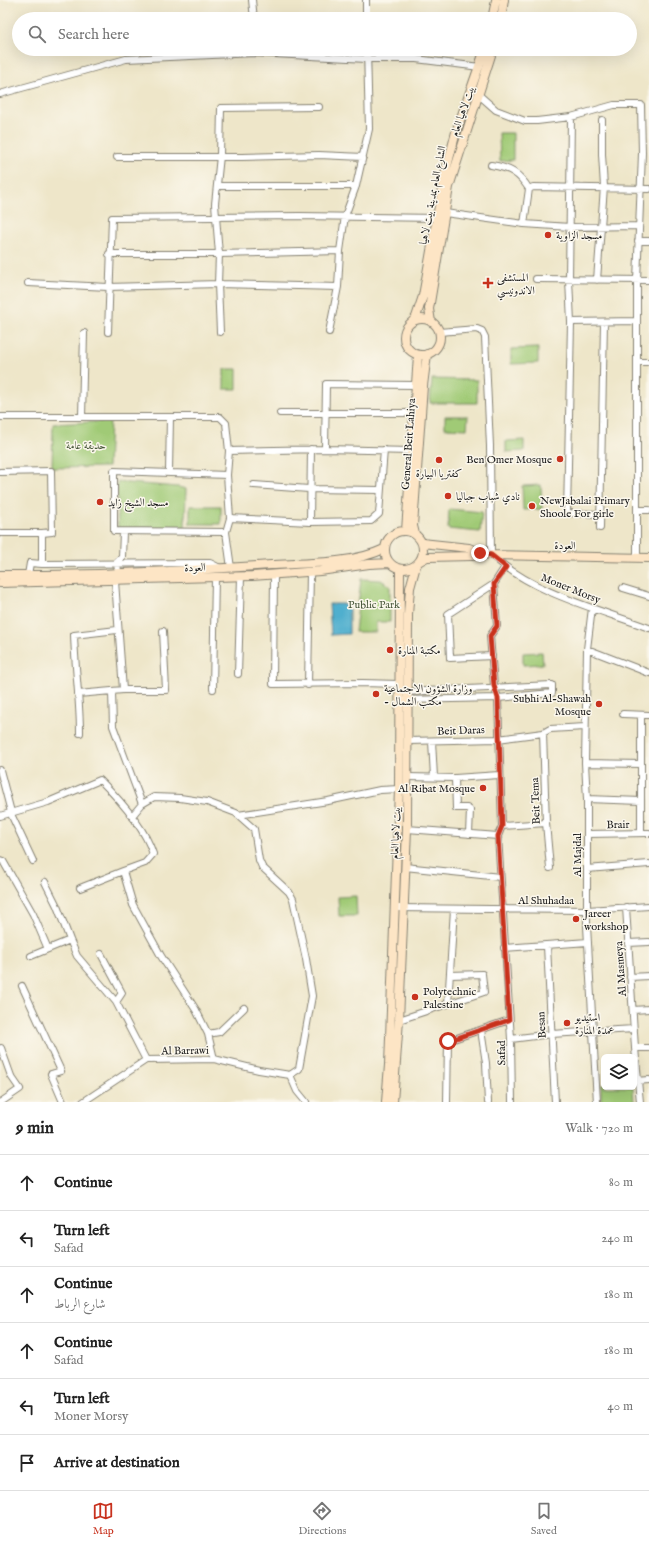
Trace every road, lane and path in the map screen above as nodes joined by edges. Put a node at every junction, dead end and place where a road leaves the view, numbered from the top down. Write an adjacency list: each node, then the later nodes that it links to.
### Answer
1 (252, 0): 5 (street)
2 (366, 0): 6 (street)
3 (496, 0): 7 (main road)
4 (504, 0): 8 (main road)
5 (253, 12)
6 (366, 12)
7 (493, 12)
8 (502, 12)
9 (174, 56): 15 (street)
10 (325, 56): 13 (street)
11 (483, 56): 14 (main road, الشارع العام بمدينة بيت لاهيا)
12 (491, 56): 16 (main road, بيت لاهيا العام)
13 (367, 59): 14 (street); 23 (street)
14 (480, 68): 34 (main road, الشارع العام بمدينة بيت لاهيا)
15 (0, 94)
16 (479, 95): 18 (street); 34 (main road, بيت لاهيا العام)
17 (319, 107): 21 (street)
18 (571, 116): 20 (street); 27 (street)
19 (602, 120): 28 (street)
20 (646, 153): 30 (street)
21 (220, 156): 22 (street); 23 (street); 25 (street)
22 (117, 157)
23 (363, 157): 26 (street)
24 (492, 165): 29 (street)
25 (217, 186): 26 (street); 32 (street)
26 (356, 186): 33 (street)
27 (571, 187): 28 (street); 29 (street); 37 (street)
28 (604, 187): 30 (street); 38 (street)
29 (529, 189): 35 (street)
30 (641, 189): 31 (street); 36 (street)
31 (649, 189)
32 (217, 216): 33 (street); 42 (street); 43 (street)
33 (345, 216): 34 (street); 41 (street)
34 (442, 216): 35 (street); 54 (main road, الشارع العام بمدينة بيت لاهيا); 55 (main road, بيت لاهيا العام)
35 (524, 224): 37 (street)
36 (638, 226): 38 (street); 39 (street)
37 (570, 227): 38 (street); 45 (street)
38 (602, 227): 46 (street)
39 (638, 241): 40 (street); 48 (street)
40 (649, 241)
41 (340, 251): 43 (street); 51 (street)
42 (109, 254): 43 (street); 52 (street)
43 (219, 254): 50 (street)
44 (536, 279): 45 (street)
45 (569, 280): 46 (street); 56 (street)
46 (597, 280): 48 (street)
47 (649, 280): 48 (street)
48 (637, 281): 53 (street)
49 (28, 283): 52 (street)
50 (218, 284): 51 (street); 52 (street); 59 (street)
51 (338, 286): 60 (street)
52 (108, 287): 58 (street)
53 (637, 321): 57 (street); 65 (street)
54 (412, 322): 55 (main road); 64 (main road)
55 (431, 322): 61 (main road)
56 (571, 322): 57 (street); 87 (street)
57 (604, 322): 87 (street)
58 (108, 332)
59 (220, 332)
60 (329, 332)
61 (439, 332): 63 (main road); 100 (street)
62 (84, 333): 72 (street)
63 (427, 354): 64 (main road); 96 (main road, General Beit Lahiya)
64 (418, 355): 67 (main road, General Beit Lahiya)
65 (637, 362): 66 (street); 85 (street)
66 (649, 362)
67 (415, 385): 69 (main road, General Beit Lahiya); 70 (street)
68 (280, 413): 70 (street)
69 (413, 413): 70 (street); 78 (main road, General Beit Lahiya)
70 (325, 414): 75 (street)
71 (0, 417): 72 (street)
72 (82, 417): 73 (street)
73 (170, 417): 77 (street); 80 (street)
74 (311, 449): 75 (street); 77 (street); 83 (street)
75 (325, 449): 76 (street)
76 (384, 450): 78 (street); 84 (street)
77 (229, 451): 81 (street)
78 (410, 451): 91 (main road, General Beit Lahiya)
79 (0, 472): 94 (street)
80 (169, 472): 81 (street); 92 (street)
81 (227, 475): 88 (street)
82 (254, 486): 83 (street)
83 (309, 489): 84 (street); 89 (street)
84 (380, 490): 89 (street)
85 (637, 510): 86 (street); 101 (street)
86 (649, 510)
87 (600, 514): 90 (street)
88 (230, 518): 89 (street); 93 (street)
89 (310, 522)
90 (600, 528)
91 (406, 531): 96 (main road); 98 (main road)
92 (123, 532): 93 (street); 103 (street)
93 (226, 532): 108 (street)
94 (42, 533): 95 (street); 105 (street)
95 (0, 534)
96 (415, 534): 97 (main road)
97 (422, 543): 99 (main road, العودة); 104 (main road)
98 (384, 549): 106 (main road); 108 (main road, العودة)
99 (480, 553): 100 (main road, العودة); 104 (main road, العودة)
100 (491, 555): 101 (main road, العودة); 107 (street, Moner Morsy)
101 (637, 558): 102 (main road, العودة)
102 (649, 558)
103 (117, 562): 105 (street); 109 (street); 111 (street)
104 (418, 563): 110 (main road); 137 (main road, بيت لاهيا العام)
105 (42, 564): 114 (street)
106 (390, 564): 110 (main road); 112 (main road, العودة)
107 (506, 567): 120 (street); 123 (street, Moner Morsy)
108 (231, 568): 109 (main road, العودة)
109 (221, 569): 111 (main road, العودة)
110 (400, 569): 133 (main road, بيت لاهيا العام)
111 (118, 572): 114 (main road, العودة)
112 (310, 572): 115 (main road, العودة); 131 (street)
113 (0, 575): 114 (main road, العودة)
114 (28, 575)
115 (274, 575): 117 (main road, العودة); 131 (street)
116 (215, 577): 117 (main road, العودة); 118 (main road, العودة); 134 (street)
117 (242, 577): 130 (street)
118 (115, 581): 119 (main road, العودة); 125 (street)
119 (0, 583)
120 (494, 584): 128 (street); 128 (street)
121 (623, 588): 122 (street)
122 (649, 596)
123 (592, 608): 124 (street, Moner Morsy); 127 (street, Al Majdal)
124 (649, 628)
125 (117, 630): 135 (street); 138 (street)
126 (163, 631): 135 (street)
127 (587, 649): 129 (street); 145 (street, Al Majdal)
128 (492, 656): 132 (street)
129 (649, 673)
130 (238, 674)
131 (308, 685): 133 (street)
132 (494, 686): 137 (street); 139 (street); 139 (street)
133 (399, 688): 137 (street); 141 (main road, بيت لاهيا العام)
134 (212, 689)
135 (122, 690): 136 (street)
136 (112, 692): 138 (street); 161 (street)
137 (408, 692): 140 (main road, بيت لاهيا العام)
138 (78, 694): 146 (street)
139 (498, 698): 140 (street); 148 (street)
140 (408, 700): 141 (street); 149 (main road, بيت لاهيا العام)
141 (398, 701): 158 (main road, بيت لاهيا العام)
142 (623, 714): 143 (street)
143 (641, 715): 144 (street); 152 (street)
144 (649, 715)
145 (585, 727): 147 (street, Beit Daras); 151 (street, Al Majdal)
146 (80, 733)
147 (543, 733): 148 (street, Beit Daras); 166 (street, Beit Tema)
148 (498, 739): 150 (street, Beit Daras); 154 (street)
149 (408, 741): 150 (street, Beit Daras); 155 (main road, بيت لاهيا العام)
150 (432, 742): 156 (street)
151 (585, 763): 152 (street); 159 (street, Al Majdal)
152 (641, 764): 160 (street)
153 (0, 770): 162 (street)
154 (499, 775): 157 (street); 167 (street)
155 (408, 777): 156 (street); 168 (main road, بيت لاهيا العام)
156 (434, 777): 157 (street)
157 (454, 778): 171 (street)
158 (399, 789): 163 (street); 186 (main road, بيت لاهيا العام)
159 (587, 799): 160 (street); 172 (street, Al Majdal)
160 (641, 801): 169 (street)
161 (142, 804): 163 (street); 165 (street)
162 (10, 812): 164 (street); 165 (street); 175 (street)
163 (238, 815): 222 (street)
164 (0, 816)
165 (132, 816): 180 (street)
166 (546, 823): 167 (street); 178 (street, Beit Tema)
167 (502, 826): 173 (street)
168 (407, 829): 171 (street); 177 (main road, بيت لاهيا العام)
169 (641, 833): 170 (street, Brair); 172 (street, Brair)
170 (649, 833)
171 (469, 834): 173 (street)
172 (587, 834): 179 (street, Al Majdal)
173 (498, 836): 181 (street, Safad)
174 (0, 860): 196 (street)
175 (33, 861)
176 (649, 864): 179 (street)
177 (405, 867): 181 (street); 186 (main road, بيت لاهيا العام)
178 (550, 868)
179 (587, 869): 189 (street, Al Majdal)
180 (123, 872): 183 (street); 213 (street)
181 (500, 877): 188 (street, Safad)
182 (44, 882): 190 (street)
183 (80, 888)
184 (649, 906): 185 (street, Al Shuhadaa)
185 (626, 907): 189 (street, Al Shuhadaa); 193 (street, Al Masmeya)
186 (399, 908): 187 (street, Al Shuhadaa); 208 (main road, بيت لاهيا العام); 230 (main road, بيت لاهيا العام)
187 (454, 909): 188 (street, Al Shuhadaa); 199 (street)
188 (502, 910): 189 (street, Al Shuhadaa); 195 (street, Safad)
189 (586, 910): 191 (street, Al Majdal)
190 (70, 940): 196 (street); 203 (street)
191 (588, 942): 194 (street); 212 (street, Al Majdal)
192 (649, 942): 193 (street)
193 (628, 943): 201 (street, Al Masmeya)
194 (546, 946): 195 (street); 214 (street, Besan)
195 (504, 948): 209 (street, Safad)
196 (48, 949): 198 (street)
197 (101, 954): 203 (street)
198 (31, 956)
199 (450, 975): 204 (street); 204 (street)
200 (649, 976): 201 (street)
201 (630, 977): 207 (street, Al Masmeya)
202 (22, 986): 227 (street)
203 (116, 1002): 221 (street)
204 (448, 1004): 208 (street)
205 (244, 1008): 213 (street)
206 (649, 1009): 207 (street)
207 (633, 1010): 210 (street, Al Masmeya)
208 (399, 1020): 231 (main road, بيت لاهيا العام)
209 (509, 1020): 211 (street); 215 (street, Safad)
210 (634, 1029): 212 (street); 217 (street, Al Masmeya)
211 (481, 1030): 232 (street); 233 (street)
212 (593, 1031): 214 (street); 236 (street, Al Majdal)
213 (208, 1034): 220 (street)
214 (551, 1034): 215 (street); 235 (street, Besan)
215 (511, 1039): 234 (street, Safad)
216 (1, 1048): 226 (street)
217 (635, 1048): 218 (street); 219 (street, Al Masmeya)
218 (649, 1048)
219 (635, 1054)
220 (214, 1059): 221 (street, Al Barrawi); 222 (street, Al Barrawi)
221 (146, 1060): 228 (street, Al Barrawi)
222 (290, 1075): 229 (street)
223 (649, 1080): 224 (street)
224 (637, 1081)
225 (637, 1086): 237 (street, Al Masmeya)
226 (2, 1102)
227 (63, 1102)
228 (82, 1102)
229 (306, 1102)
230 (386, 1102)
231 (393, 1102)
232 (447, 1102)
233 (488, 1102)
234 (512, 1102)
235 (554, 1102)
236 (597, 1102)
237 (640, 1102)

